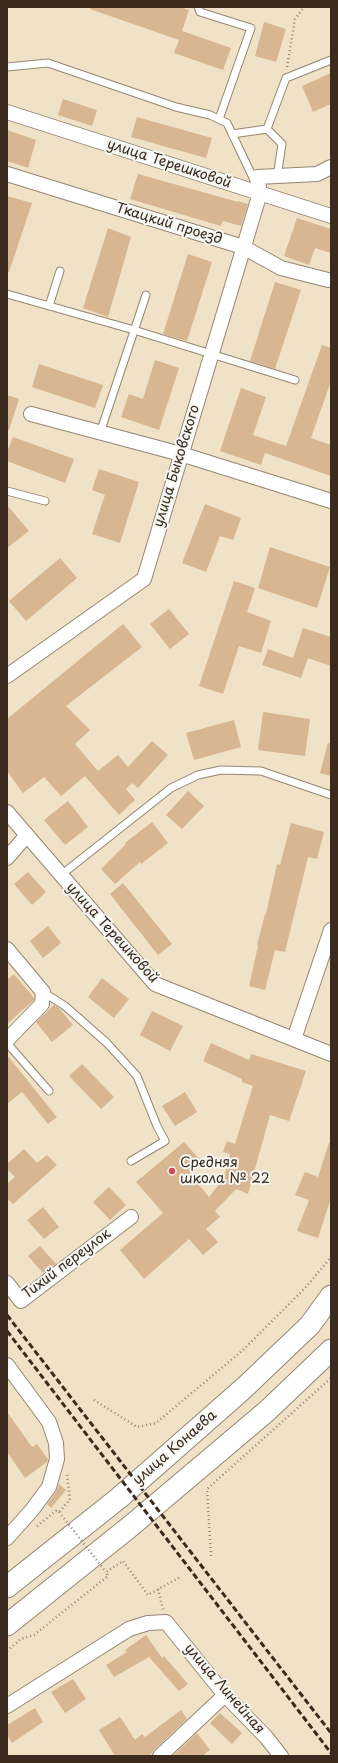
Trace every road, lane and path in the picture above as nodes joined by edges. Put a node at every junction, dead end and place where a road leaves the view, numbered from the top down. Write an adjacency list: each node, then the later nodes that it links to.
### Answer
1 (198, 7): 7 (lane)
2 (304, 7): 5 (path)
3 (331, 60): 5 (lane)
4 (7, 67): 7 (lane)
5 (286, 78): 8 (lane)
6 (7, 112): 13 (street, улица Терешковой)
7 (218, 119): 9 (lane)
8 (267, 129): 9 (lane); 12 (lane)
9 (232, 134): 13 (lane)
10 (331, 167): 12 (street)
11 (7, 174): 15 (street, Ткацкий проезд)
12 (277, 176): 13 (street, улица Быковского)
13 (260, 193): 14 (street, улица Терешковой); 15 (street, улица Быковского)
14 (331, 216)
15 (243, 248): 17 (street, Ткацкий проезд); 22 (street, улица Быковского)
16 (60, 271): 20 (lane)
17 (328, 280)
18 (7, 294): 20 (lane)
19 (146, 295): 21 (lane)
20 (49, 306): 21 (lane)
21 (134, 330): 22 (lane); 25 (lane)
22 (211, 355): 23 (lane); 26 (street, улица Быковского)
23 (295, 380)
24 (31, 414): 25 (street)
25 (100, 433): 26 (street)
26 (181, 454): 29 (street); 30 (street, улица Быковского)
27 (7, 491): 28 (lane)
28 (45, 501)
29 (331, 501)
30 (7, 676)
31 (331, 795): 35 (lane)
32 (7, 812): 33 (street, улица Терешковой)
33 (27, 835): 34 (street); 35 (street, улица Терешковой)
34 (7, 858)
35 (61, 875): 39 (street, улица Терешковой)
36 (331, 930): 39 (street)
37 (7, 949): 38 (street)
38 (43, 992): 40 (street); 44 (lane)
39 (294, 1039): 42 (street, улица Терешковой)
40 (7, 1040)
41 (7, 1043): 43 (lane)
42 (331, 1054)
43 (48, 1092)
44 (130, 1161)
45 (130, 1217): 47 (street, Тихий переулок)
46 (331, 1257): 52 (path)
47 (7, 1283)
48 (331, 1296): 58 (main road, улица Конаева)
49 (331, 1350): 61 (main road)
50 (7, 1365): 54 (street)
51 (331, 1378): 55 (path)
52 (94, 1400)
53 (58, 1512): 56 (path, bridge)
54 (7, 1538)
55 (211, 1556)
56 (106, 1572): 59 (path); 62 (path)
57 (180, 1577): 59 (path)
58 (7, 1588)
59 (158, 1590): 60 (path)
60 (166, 1622): 63 (street, улица Линейная); 64 (street)
61 (7, 1625)
62 (7, 1651)
63 (225, 1695): 65 (street); 66 (street, улица Линейная)
64 (7, 1706)
65 (160, 1756)
66 (281, 1756)

